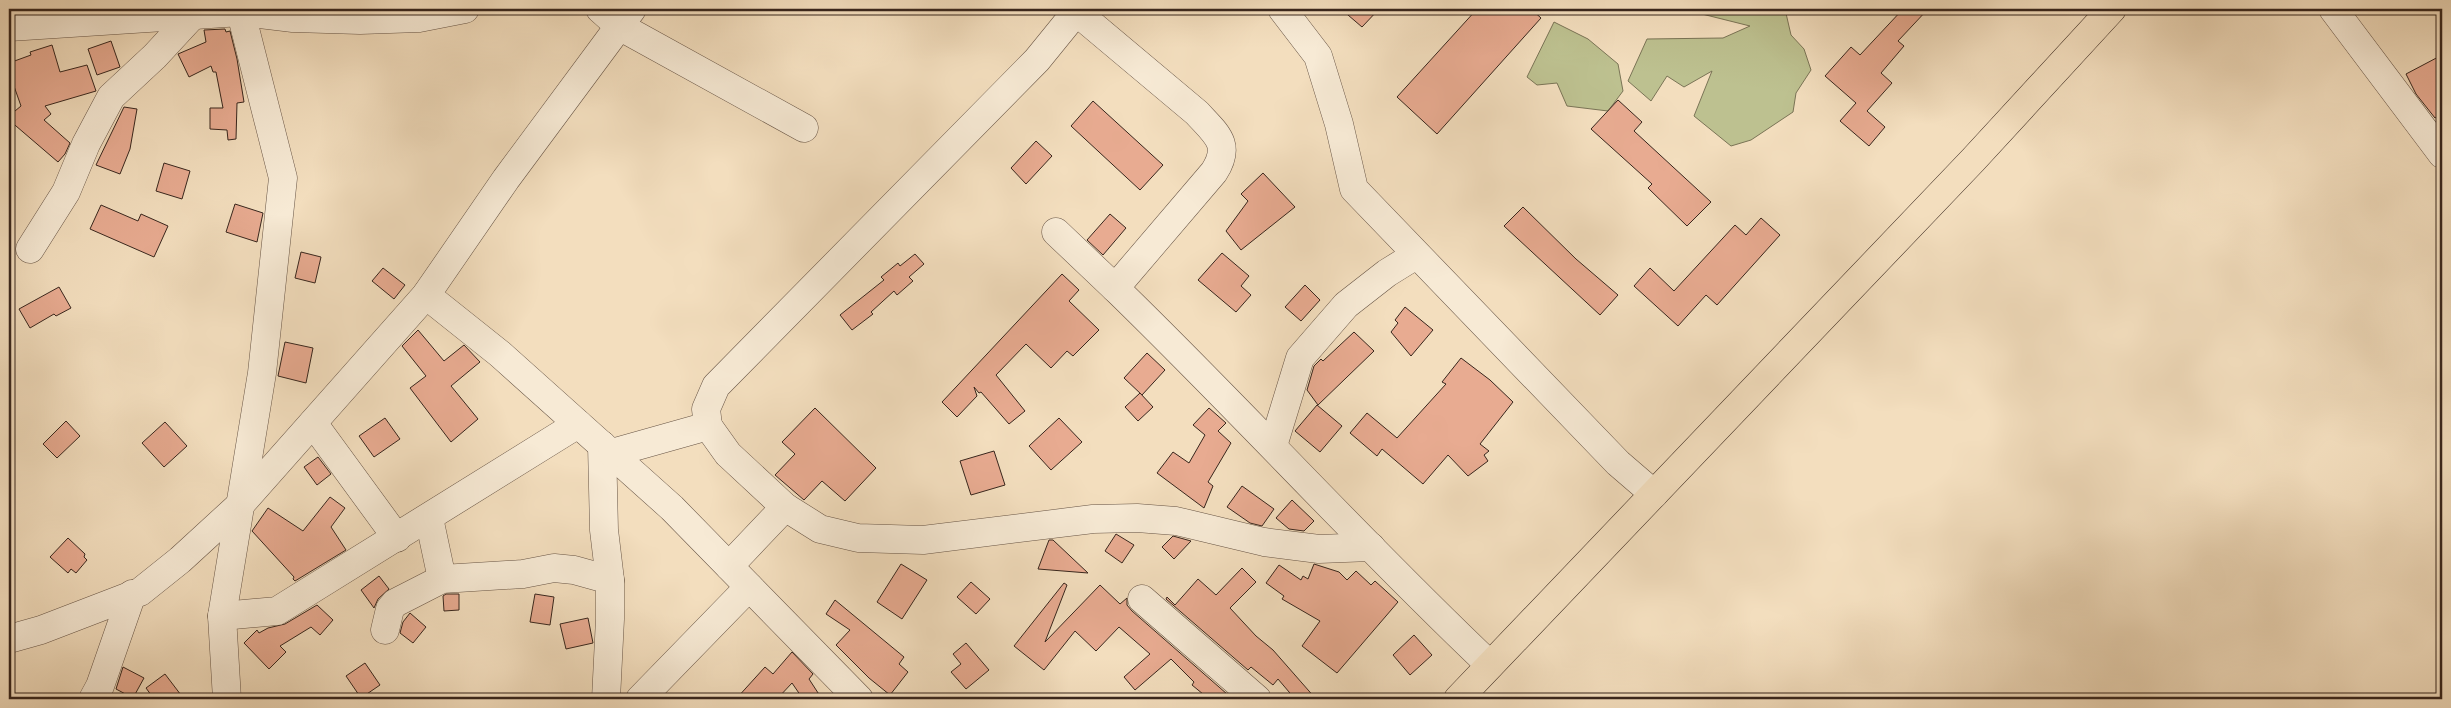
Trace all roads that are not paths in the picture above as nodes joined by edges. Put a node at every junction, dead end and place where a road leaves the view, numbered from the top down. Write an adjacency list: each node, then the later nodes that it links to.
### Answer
1 (466, 9): 5 (street)
2 (1282, 9): 14 (street)
3 (2112, 9): 22 (main road)
4 (2333, 9): 11 (street)
5 (241, 10): 7 (street); 23 (street)
6 (1074, 10): 15 (street); 19 (street)
7 (193, 15): 9 (street); 13 (street)
8 (617, 15): 10 (street); 16 (street)
9 (9, 27)
10 (804, 128)
11 (2442, 154)
12 (1056, 232): 15 (street)
13 (30, 249)
14 (1416, 255): 20 (street); 22 (street)
15 (1115, 288): 20 (street)
16 (426, 295): 17 (street); 18 (street)
17 (313, 423): 23 (street); 26 (street)
18 (578, 424): 21 (street); 25 (street)
19 (708, 426): 21 (street); 24 (street)
20 (1273, 446): 27 (street)
21 (607, 449): 28 (street); 30 (street)
22 (1654, 494): 37 (main road)
23 (240, 505): 32 (street); 34 (street)
24 (785, 507): 27 (street); 28 (street)
25 (429, 518): 26 (street); 29 (street)
26 (397, 538): 34 (street)
27 (1372, 548): 37 (street)
28 (729, 566): 31 (street)
29 (442, 579): 30 (street); 35 (street)
30 (610, 580): 40 (street)
31 (749, 587): 41 (street); 42 (street)
32 (132, 594): 36 (street); 38 (street)
33 (1142, 599): 43 (street)
34 (222, 616): 39 (street)
35 (385, 630)
36 (9, 640)
37 (1490, 665): 44 (main road)
38 (93, 699)
39 (227, 699)
40 (606, 699)
41 (640, 699)
42 (858, 699)
43 (1257, 699)
44 (1458, 699)

